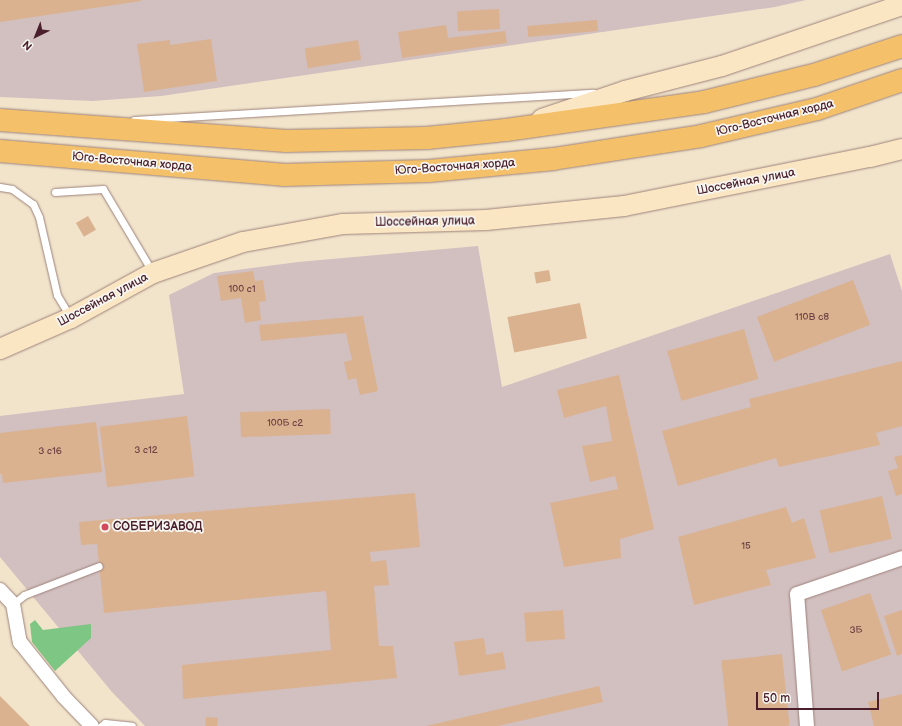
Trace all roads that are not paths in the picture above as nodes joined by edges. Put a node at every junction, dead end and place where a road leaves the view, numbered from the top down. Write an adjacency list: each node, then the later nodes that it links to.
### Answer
1 (902, 5): 4 (main road)
2 (902, 46): 7 (main road)
3 (902, 80): 9 (main road, Юго-Восточная хорда)
4 (625, 92): 6 (lane); 7 (main road)
5 (0, 120): 6 (main road)
6 (46, 125): 7 (main road)
7 (506, 130)
8 (902, 149): 12 (main road, Шоссейная улица)
9 (0, 151)
10 (0, 187): 13 (lane)
11 (55, 192): 12 (lane)
12 (153, 273): 13 (main road, Шоссейная улица)
13 (71, 318): 14 (main road, Шоссейная улица)
14 (0, 349)
15 (902, 558): 22 (street)
16 (99, 566): 18 (lane)
17 (0, 590): 18 (street)
18 (13, 604): 19 (street)
19 (92, 726)
20 (101, 726): 21 (lane)
21 (132, 726)
22 (807, 726)

